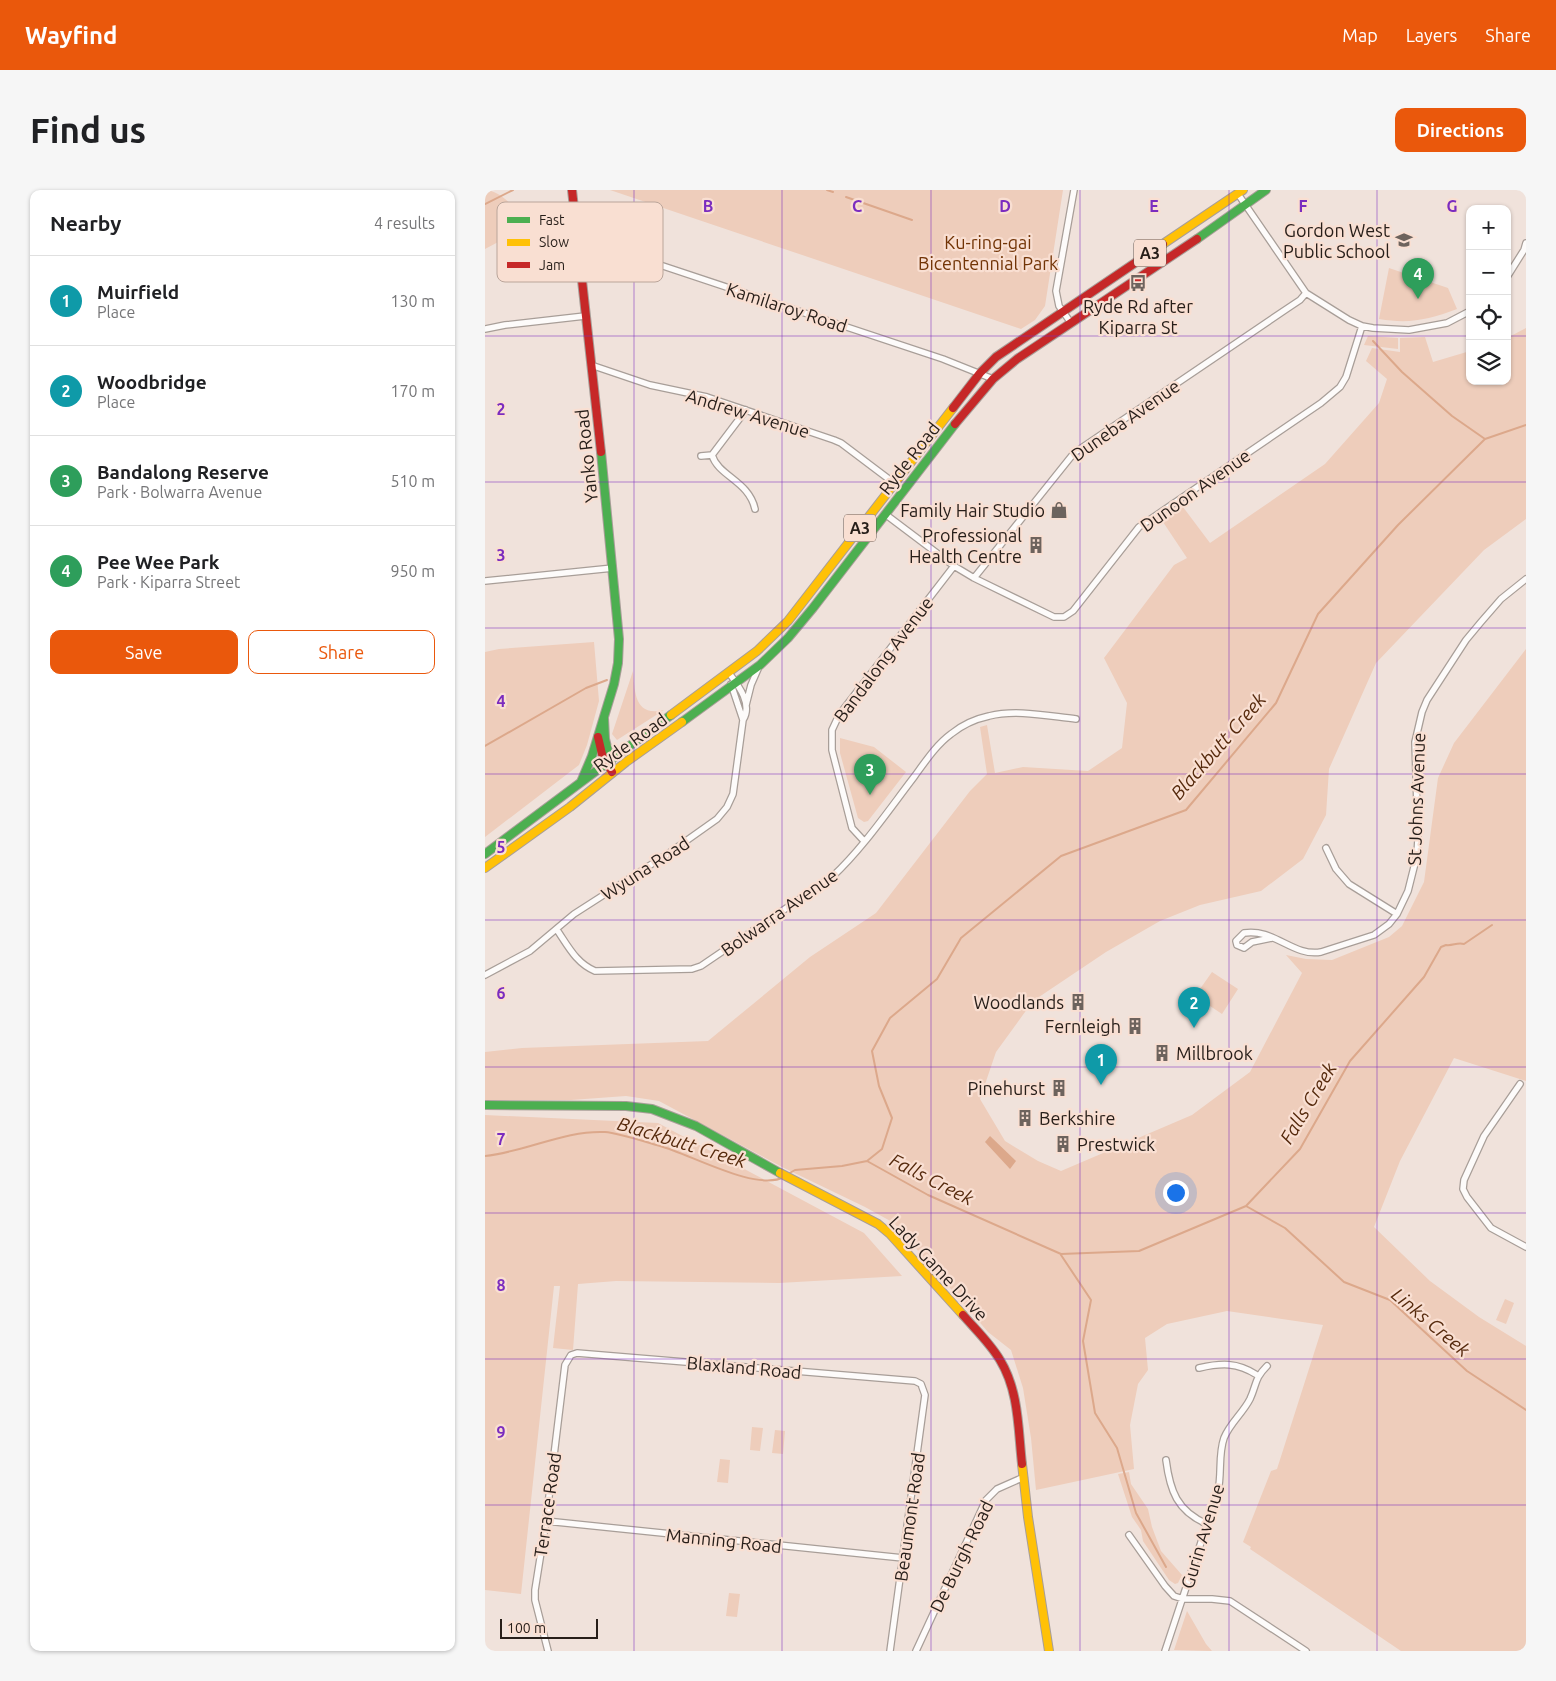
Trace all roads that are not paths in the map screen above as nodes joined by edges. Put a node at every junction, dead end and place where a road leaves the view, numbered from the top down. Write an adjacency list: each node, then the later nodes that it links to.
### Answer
1 (1074, 190): 10 (street)
2 (1266, 190): 4 (main road, Ryde Road / A3)
3 (1241, 192): 4 (street); 10 (main road, Ryde Road / A3)
4 (1245, 204): 9 (street); 13 (main road, Ryde Road / A3)
5 (1526, 243): 7 (street)
6 (663, 266): 17 (street, Kamilaroy Road)
7 (1511, 272)
8 (581, 282): 12 (main road, Yanko Road)
9 (1305, 293): 14 (street); 27 (street, Duneba Avenue)
10 (1063, 312): 13 (street); 17 (main road, Ryde Road / A3)
11 (1466, 313): 14 (street)
12 (585, 316): 15 (street); 16 (main road, Yanko Road)
13 (1071, 323): 18 (main road, Ryde Road / A3)
14 (1363, 326): 27 (street, Dunoon Avenue)
15 (485, 329)
16 (591, 365): 19 (street, Andrew Avenue); 26 (main road, Yanko Road)
17 (980, 373): 18 (street, Kamilaroy Road); 22 (main road, Ryde Road / A3)
18 (993, 379): 24 (main road, Ryde Road / A3)
19 (746, 410): 20 (street); 22 (street, Andrew Avenue)
20 (712, 454): 21 (street); 23 (street)
21 (701, 456)
22 (894, 483): 31 (main road, Ryde Road / A3)
23 (755, 510)
24 (885, 514): 25 (street, Dunoon Avenue); 30 (main road, Ryde Road / A3)
25 (954, 566): 27 (street, Dunoon Avenue); 41 (street, Bandalong Avenue)
26 (613, 568): 29 (street); 34 (main road, Yanko Road)
27 (974, 578)
28 (1526, 579): 45 (street, St Johns Avenue)
29 (485, 581)
30 (759, 665): 32 (main road, Ryde Road / A3); 33 (street, Wyuna Road)
31 (729, 673): 32 (street, Wyuna Road); 38 (main road, Ryde Road / A3)
32 (734, 685): 33 (street, Wyuna Road); 36 (street, Wyuna Road); 39 (main road, Ryde Road / A3)
33 (746, 705): 36 (street, Wyuna Road)
34 (604, 718): 37 (main road, Yanko Road); 38 (main road, Yanko Road)
35 (1076, 719): 41 (street, Bolwarra Avenue)
36 (743, 720): 46 (street, Wyuna Road)
37 (597, 735): 38 (main road, Yanko Road); 40 (main road, Yanko Road)
38 (608, 761): 39 (main road, Yanko Road); 40 (main road, Ryde Road / A3)
39 (612, 772): 44 (main road, Ryde Road / A3)
40 (581, 782): 43 (main road, Ryde Road / A3)
41 (864, 842): 46 (street, Bolwarra Avenue)
42 (1326, 848): 45 (street)
43 (485, 854)
44 (485, 868)
45 (1397, 914): 47 (street, St Johns Avenue)
46 (557, 930): 48 (street, Wyuna Road)
47 (1272, 938): 47 (street, St Johns Avenue)
48 (485, 974)
49 (1520, 1084): 51 (street)
50 (485, 1105): 58 (main road, Lady Game Drive)
51 (1526, 1247)
52 (568, 1359): 56 (street, Blaxland Road); 59 (street, Terrace Road)
53 (1267, 1366): 55 (street)
54 (1199, 1368): 55 (street)
55 (1257, 1375): 60 (street, Gurin Avenue)
56 (921, 1384): 62 (street, Beaumont Road)
57 (1166, 1460): 60 (street)
58 (1024, 1477): 66 (street, De Burgh Road); 67 (main road, Lady Game Drive)
59 (546, 1521): 62 (street, Manning Road); 64 (street, Terrace Road)
60 (1207, 1524): 63 (street, Gurin Avenue)
61 (1129, 1535): 63 (street)
62 (903, 1558): 65 (street, Beaumont Road)
63 (1183, 1599): 68 (street, Gurin Avenue); 69 (street)
64 (549, 1651)
65 (890, 1651)
66 (916, 1651)
67 (1049, 1651)
68 (1165, 1651)
69 (1306, 1651)

